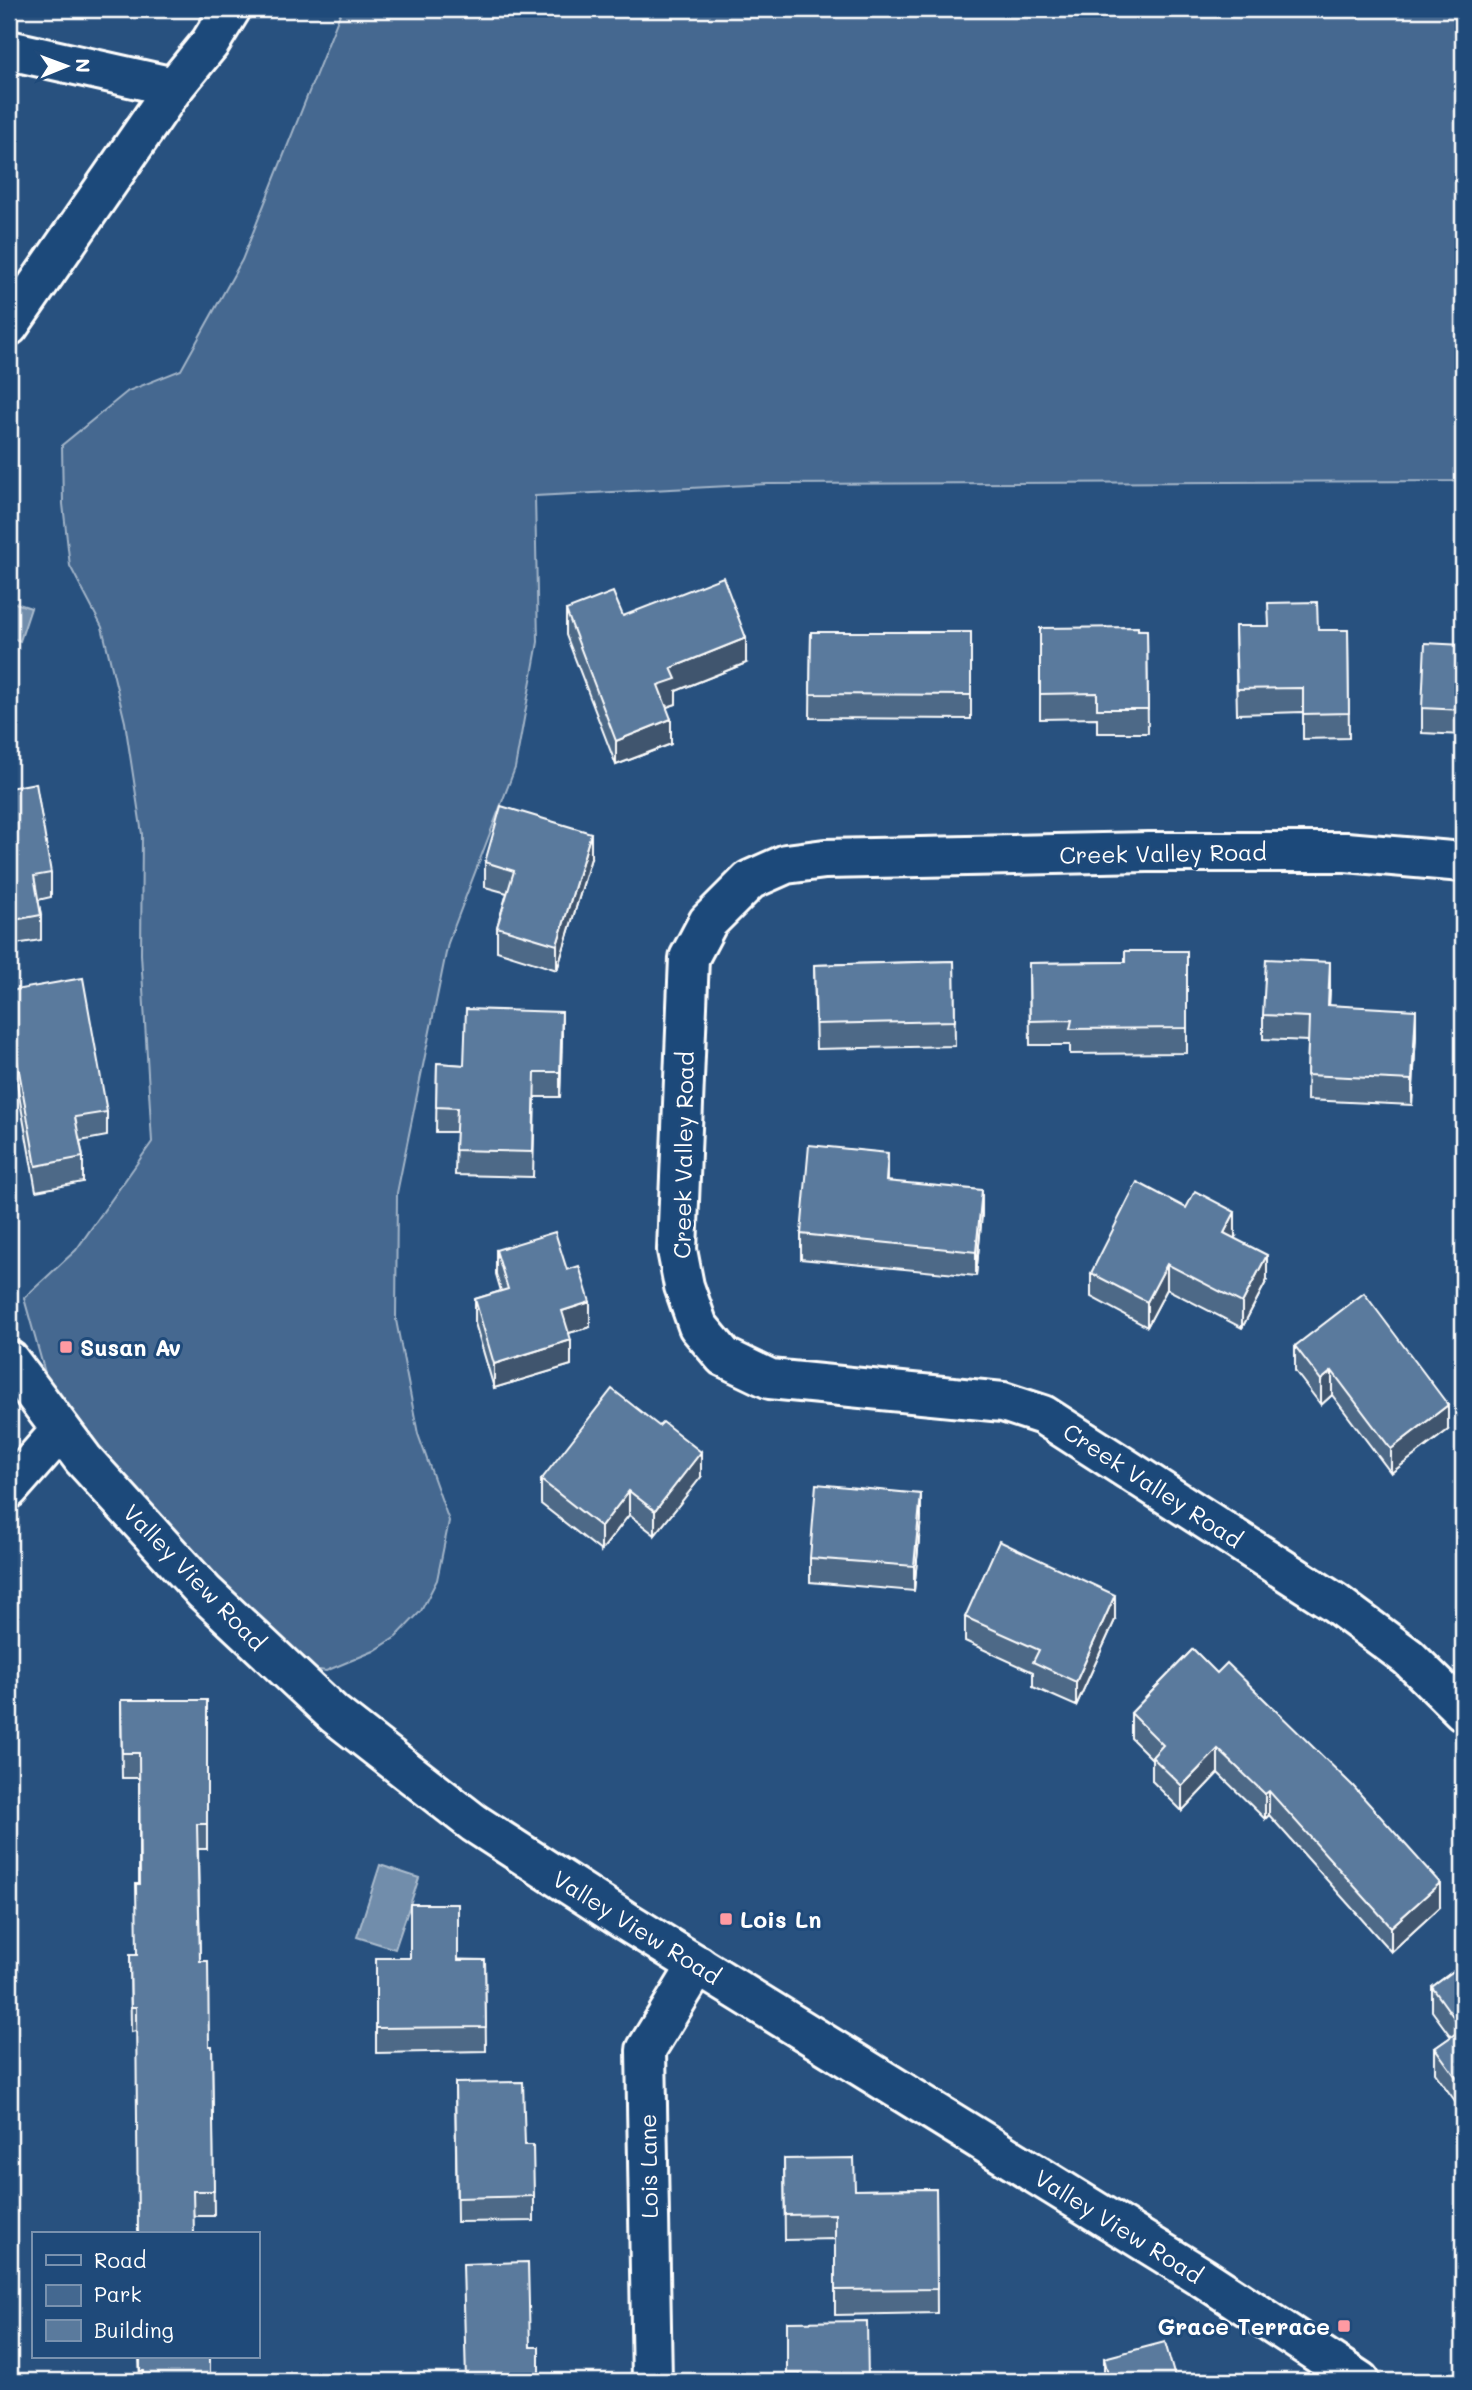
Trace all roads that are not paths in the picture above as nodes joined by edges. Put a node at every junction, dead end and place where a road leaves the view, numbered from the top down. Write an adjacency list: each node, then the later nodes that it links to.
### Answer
1 (232, 9): 3 (street)
2 (9, 50): 3 (street)
3 (174, 87): 4 (street)
4 (9, 327)
5 (1463, 862): 9 (street, Creek Valley Road)
6 (9, 1360): 7 (street, Valley View Road)
7 (61, 1430): 8 (street); 10 (street, Valley View Road)
8 (9, 1489)
9 (1463, 1711)
10 (698, 1965): 11 (street, Lois Lane); 12 (street, Valley View Road)
11 (652, 2381)
12 (1360, 2381)

